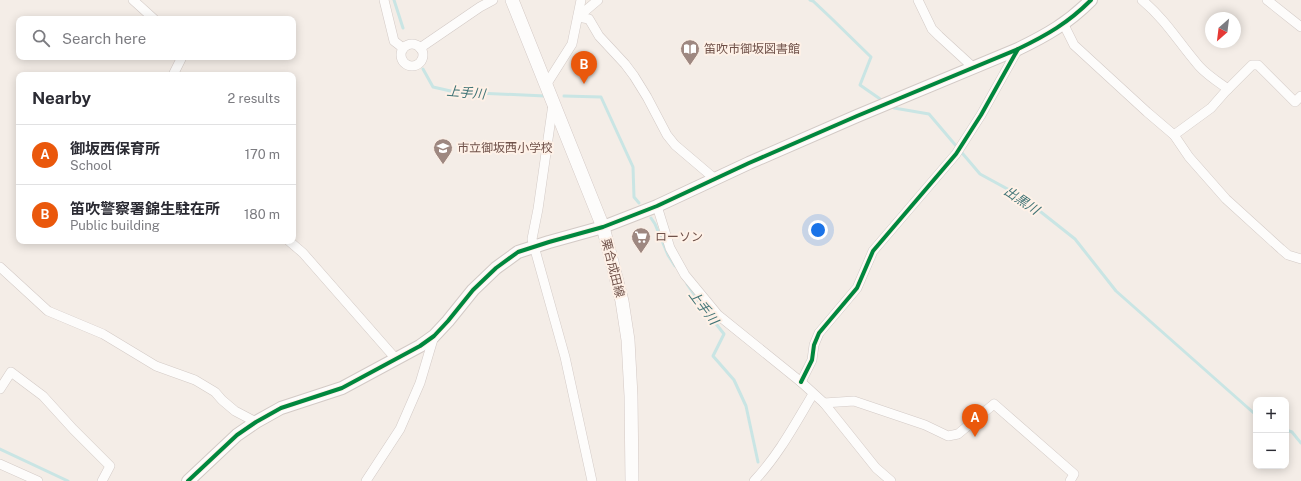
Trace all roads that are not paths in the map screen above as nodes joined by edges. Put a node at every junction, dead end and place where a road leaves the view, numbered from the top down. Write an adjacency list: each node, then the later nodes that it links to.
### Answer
1 (133, 0): 11 (street)
2 (384, 0): 15 (street)
3 (492, 0): 16 (street)
4 (512, 0): 21 (main road, 栗合成田線)
5 (581, 0): 12 (street)
6 (598, 0): 12 (street)
7 (918, 0): 19 (street)
8 (1091, 0): 13 (street)
9 (1142, 0): 22 (street)
10 (1267, 0): 14 (street)
11 (151, 16)
12 (578, 17): 21 (street); 26 (street)
13 (1064, 25): 17 (street); 25 (street)
14 (1301, 27)
15 (403, 48): 16 (street); 16 (street)
16 (420, 48)
17 (1018, 50): 19 (street); 35 (street)
18 (180, 60): 20 (street)
19 (974, 68): 26 (street)
20 (174, 72)
21 (546, 85): 24 (main road, 栗合成田線)
22 (1228, 89): 23 (street); 25 (street)
23 (1301, 96)
24 (553, 102): 28 (main road, 栗合成田線); 30 (street)
25 (1174, 135): 31 (street)
26 (715, 179): 27 (street)
27 (657, 206): 28 (street); 35 (street)
28 (603, 227): 30 (street); 46 (main road, 栗合成田線)
29 (292, 244): 34 (street)
30 (533, 247): 33 (street); 45 (street)
31 (1301, 260)
32 (0, 267): 39 (street)
33 (434, 336): 34 (street); 44 (street)
34 (396, 359): 39 (street)
35 (801, 382): 37 (street)
36 (0, 389): 42 (street)
37 (813, 394): 38 (street); 47 (street)
38 (824, 403): 48 (street); 49 (street)
39 (256, 422): 43 (street)
40 (0, 464): 41 (street)
41 (38, 481)
42 (102, 481)
43 (188, 481)
44 (366, 481)
45 (592, 481)
46 (632, 481)
47 (754, 481)
48 (891, 481)
49 (1070, 481)

